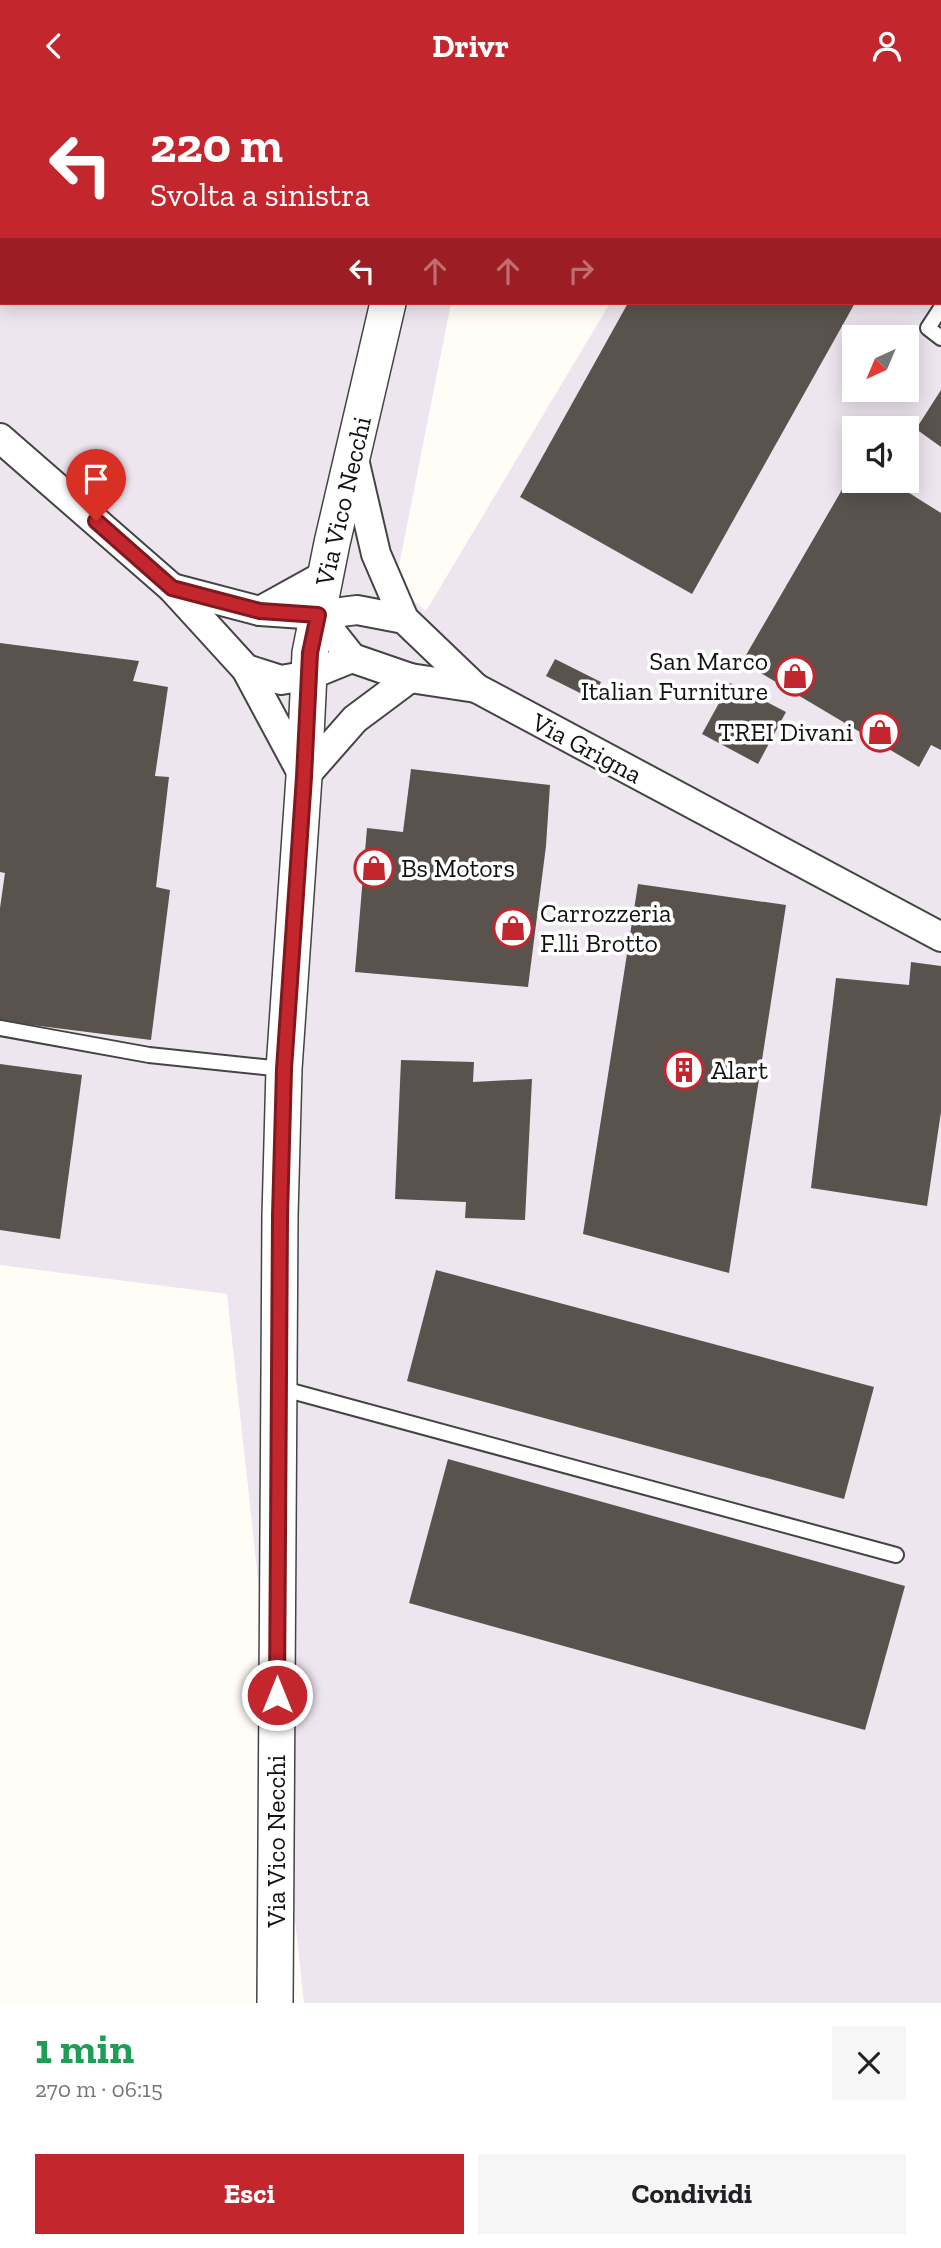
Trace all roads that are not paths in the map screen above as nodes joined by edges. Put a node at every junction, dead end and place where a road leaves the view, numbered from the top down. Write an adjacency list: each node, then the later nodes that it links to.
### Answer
1 (388, 305): 5 (street, Via Vico Necchi)
2 (941, 308): 3 (lane)
3 (941, 338)
4 (0, 438): 7 (street)
5 (353, 452): 6 (street, Via Vico Necchi); 10 (street, Via Grigna)
6 (325, 575): 8 (street); 9 (street, Via Vico Necchi)
7 (172, 588): 8 (street); 12 (street)
8 (260, 611): 9 (street)
9 (318, 615): 10 (street); 11 (street); 13 (street, Via Vico Necchi)
10 (404, 619): 15 (street, Via Grigna)
11 (352, 658): 13 (street); 14 (street)
12 (246, 669): 13 (street); 16 (street)
13 (310, 675): 16 (street, Via Vico Necchi)
14 (410, 678): 15 (street); 16 (street)
15 (476, 688): 17 (street, Via Grigna)
16 (304, 777): 19 (street, Via Vico Necchi)
17 (941, 937)
18 (0, 1028): 19 (lane)
19 (284, 1069): 20 (street, Via Vico Necchi)
20 (278, 1388): 21 (lane); 22 (street, Via Vico Necchi)
21 (896, 1555)
22 (275, 2003)

